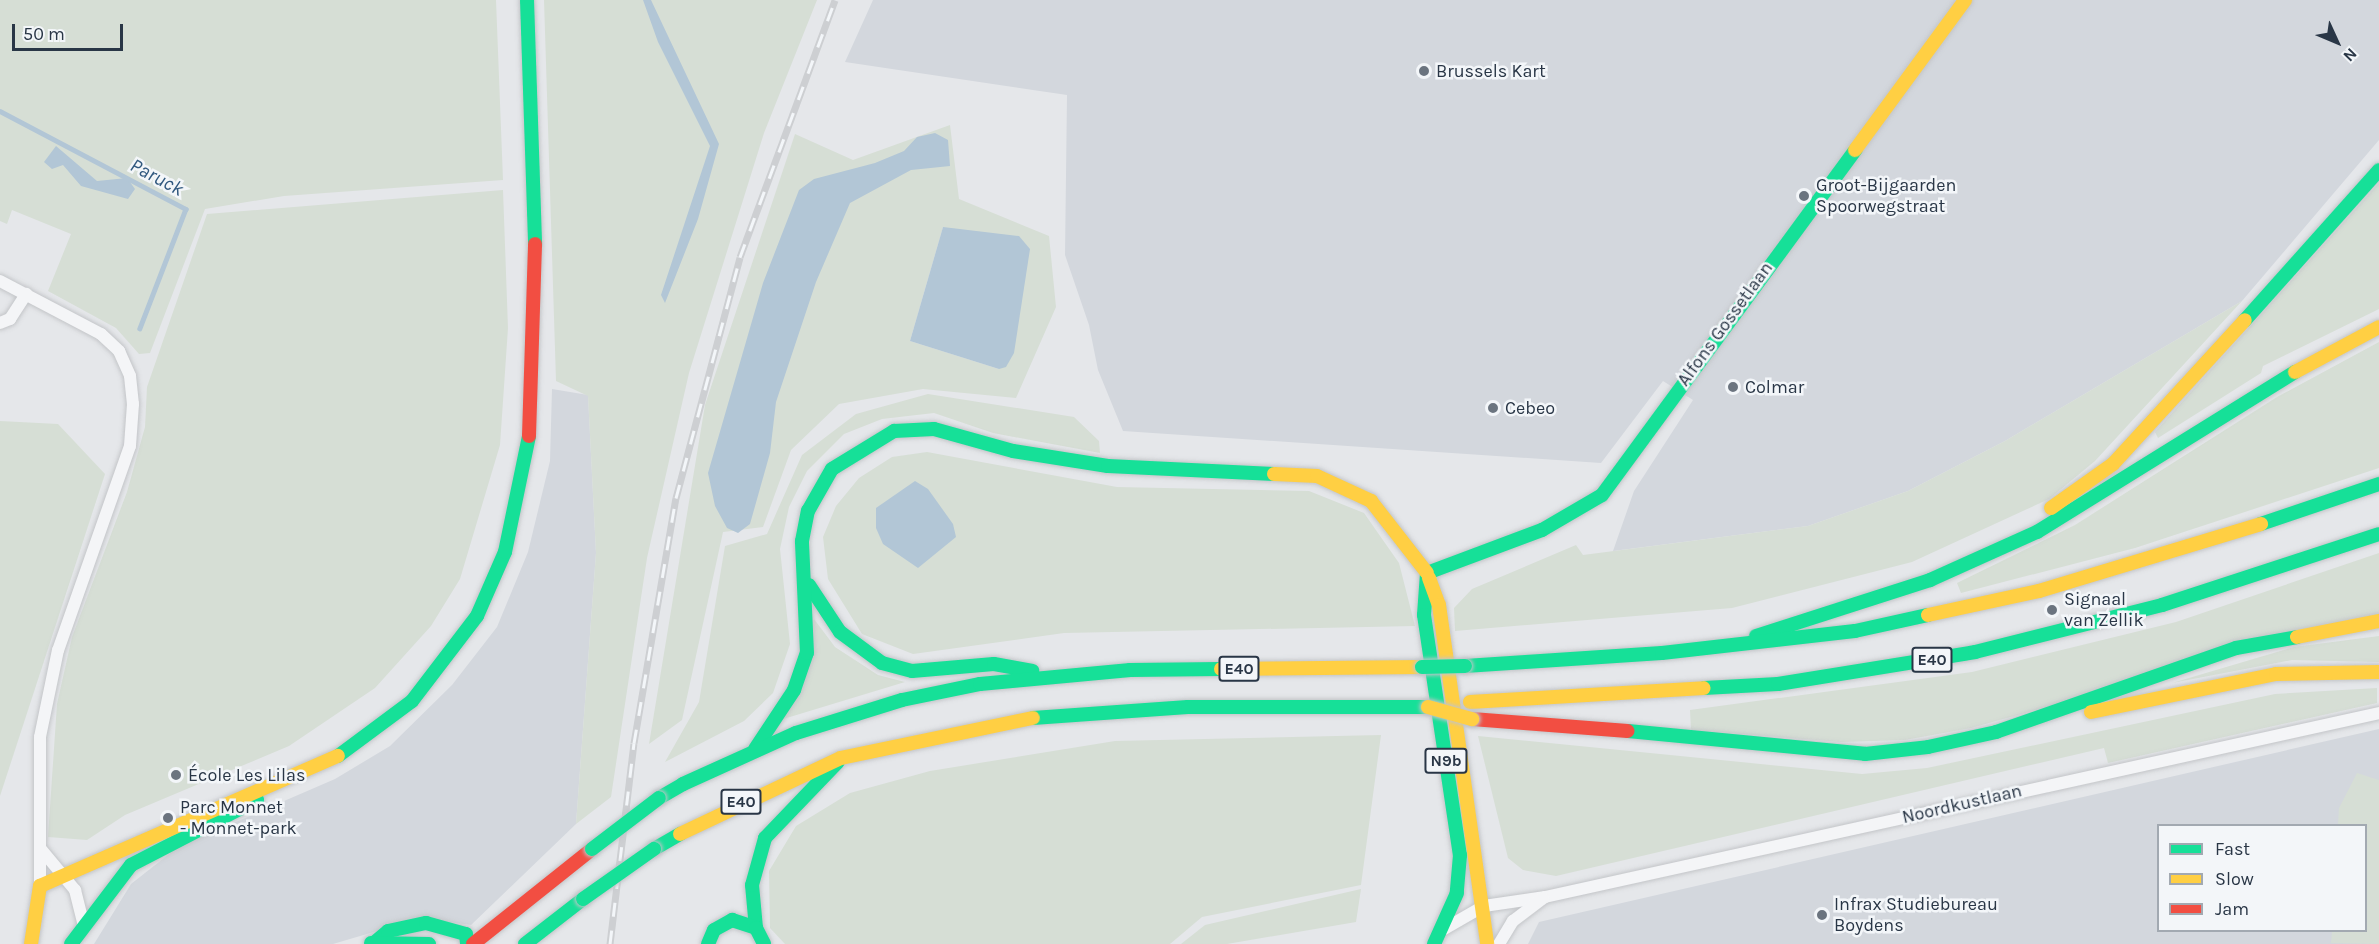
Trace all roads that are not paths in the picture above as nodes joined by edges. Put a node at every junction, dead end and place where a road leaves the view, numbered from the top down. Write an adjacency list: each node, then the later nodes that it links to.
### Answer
1 (528, 0): 22 (main road)
2 (1965, 0): 11 (main road, Alfons Gossetlaan)
3 (2379, 170): 10 (main road)
4 (0, 281): 5 (street)
5 (26, 294): 6 (street); 23 (street)
6 (0, 323)
7 (2379, 327): 10 (main road)
8 (2379, 484): 14 (main road, E40)
9 (2379, 534): 17 (main road, E40)
10 (2017, 542): 14 (main road)
11 (1427, 573): 12 (main road); 27 (main road, N9b); 30 (main road, N9b)
12 (804, 574): 16 (main road); 20 (main road)
13 (2379, 621): 19 (main road)
14 (1740, 645): 16 (main road, E40, bridge)
15 (2379, 672): 19 (main road)
16 (1057, 675): 20 (main road, E40)
17 (1428, 706): 19 (main road, bridge); 21 (main road, E40)
18 (2379, 713): 26 (street, Noordkustlaan)
19 (1996, 732)
20 (755, 749): 36 (main road, E40, bridge)
21 (841, 758): 29 (main road); 37 (main road, E40, bridge)
22 (289, 781): 24 (main road); 28 (main road)
23 (40, 848): 24 (street); 25 (street)
24 (63, 876): 25 (main road); 28 (street)
25 (40, 886): 32 (main road)
26 (1545, 897): 27 (street, Noordkustlaan); 42 (street)
27 (1484, 906): 30 (street); 41 (main road, N9b)
28 (83, 922): 33 (main road)
29 (756, 928): 38 (main road); 39 (main road)
30 (1444, 929): 40 (main road, N9b)
31 (371, 943): 34 (main road); 35 (main road)
32 (31, 944)
33 (71, 944)
34 (429, 944)
35 (467, 944)
36 (473, 944)
37 (525, 944)
38 (708, 944)
39 (764, 944)
40 (1434, 944)
41 (1487, 944)
42 (1499, 944)

